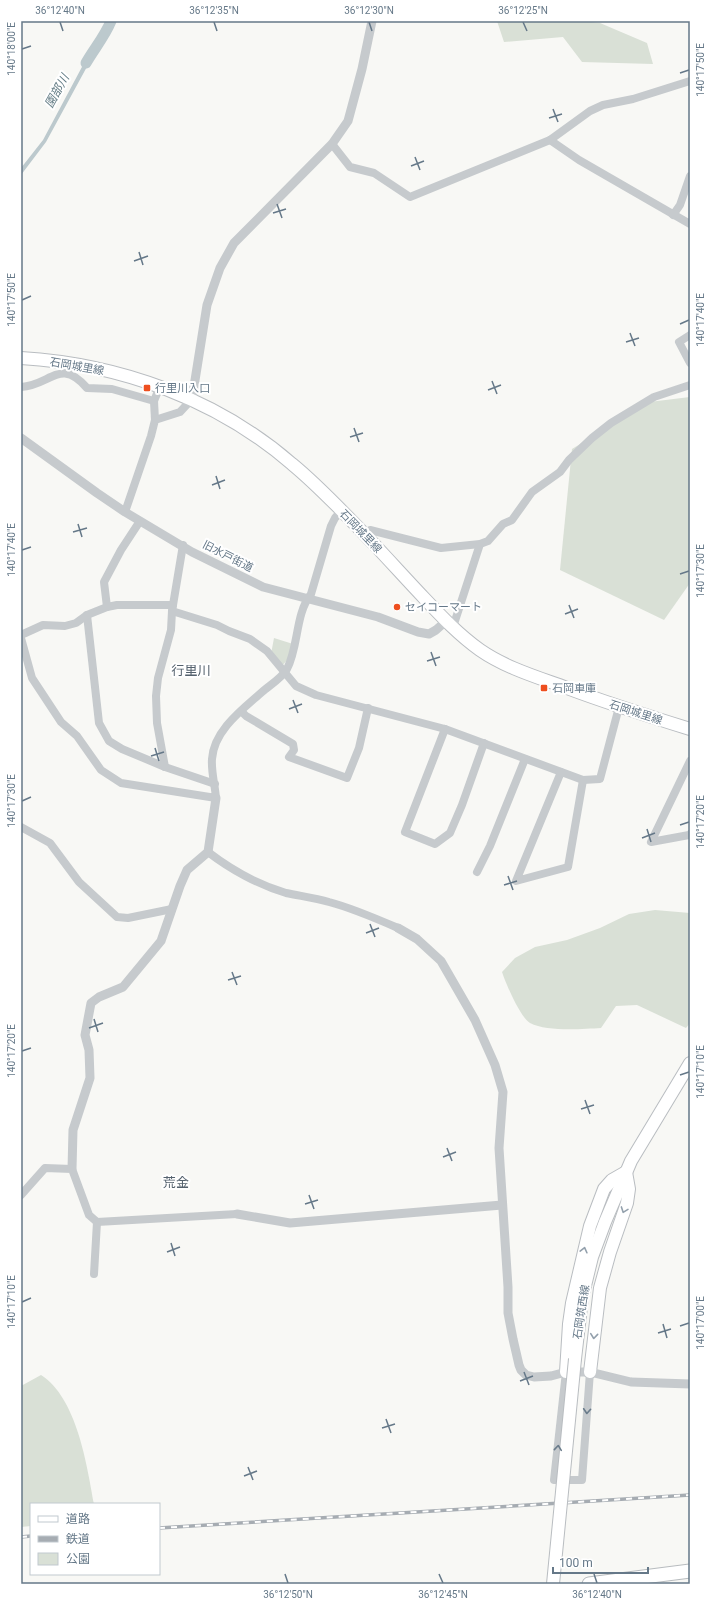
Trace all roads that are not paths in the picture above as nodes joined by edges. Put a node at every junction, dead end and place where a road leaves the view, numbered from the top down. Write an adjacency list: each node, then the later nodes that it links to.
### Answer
1 (372, 21): 4 (street)
2 (690, 81): 3 (street)
3 (550, 140): 4 (street); 6 (street)
4 (332, 144): 14 (street)
5 (690, 176): 6 (street)
6 (673, 215): 7 (street)
7 (690, 224)
8 (690, 335): 10 (street)
9 (21, 358): 12 (main road, 石岡城里線)
10 (690, 363)
11 (690, 385): 22 (street)
12 (160, 386): 14 (main road, 石岡城里線); 15 (street)
13 (21, 387): 15 (street)
14 (192, 399): 16 (street); 18 (main road, 石岡城里線)
15 (154, 401): 16 (street)
16 (155, 420): 19 (street)
17 (21, 438): 19 (street, 旧水戸街道)
18 (342, 510): 21 (main road, 石岡城里線); 24 (street)
19 (125, 512): 20 (street, 旧水戸街道)
20 (140, 521): 23 (street, 旧水戸街道); 25 (street)
21 (364, 534): 22 (street); 28 (main road, 石岡城里線)
22 (480, 544): 28 (street)
23 (183, 546): 24 (street, 旧水戸街道); 26 (street)
24 (307, 599): 28 (street, 旧水戸街道); 31 (street)
25 (107, 607): 26 (street); 27 (street)
26 (172, 608): 31 (street); 40 (street)
27 (87, 615): 29 (street); 40 (street)
28 (450, 624): 32 (main road, 石岡城里線)
29 (21, 635)
30 (21, 638): 44 (street)
31 (284, 673): 33 (street); 34 (street)
32 (619, 707): 36 (main road, 石岡城里線); 42 (street)
33 (368, 708): 34 (street); 35 (street)
34 (241, 711): 43 (street)
35 (445, 729): 37 (street); 37 (street)
36 (690, 729)
37 (484, 743): 38 (street)
38 (525, 758): 41 (street); 48 (street)
39 (690, 761): 46 (street)
40 (164, 768): 43 (street)
41 (561, 772): 42 (street); 42 (street)
42 (583, 780)
43 (215, 784): 44 (street)
44 (216, 798): 47 (street)
45 (21, 827): 49 (street)
46 (690, 834)
47 (208, 852): 49 (street); 50 (street)
48 (477, 872)
49 (172, 909): 52 (street)
50 (398, 928): 55 (street)
51 (690, 1063): 53 (main road, 石岡筑西線)
52 (72, 1169): 54 (street); 57 (street)
53 (626, 1172): 59 (main road, one-way to 53); 60 (main road, one-way to 60); 63 (main road, 石岡筑西線, bridge)
54 (21, 1195)
55 (502, 1205): 56 (street); 59 (street)
56 (237, 1214): 57 (street)
57 (97, 1222): 58 (street)
58 (94, 1274)
59 (566, 1372): 60 (street); 60 (street, one-way to 59)
60 (590, 1372): 61 (street)
61 (690, 1384)
62 (690, 1571): 64 (highway)
63 (553, 1584)
64 (589, 1584)

